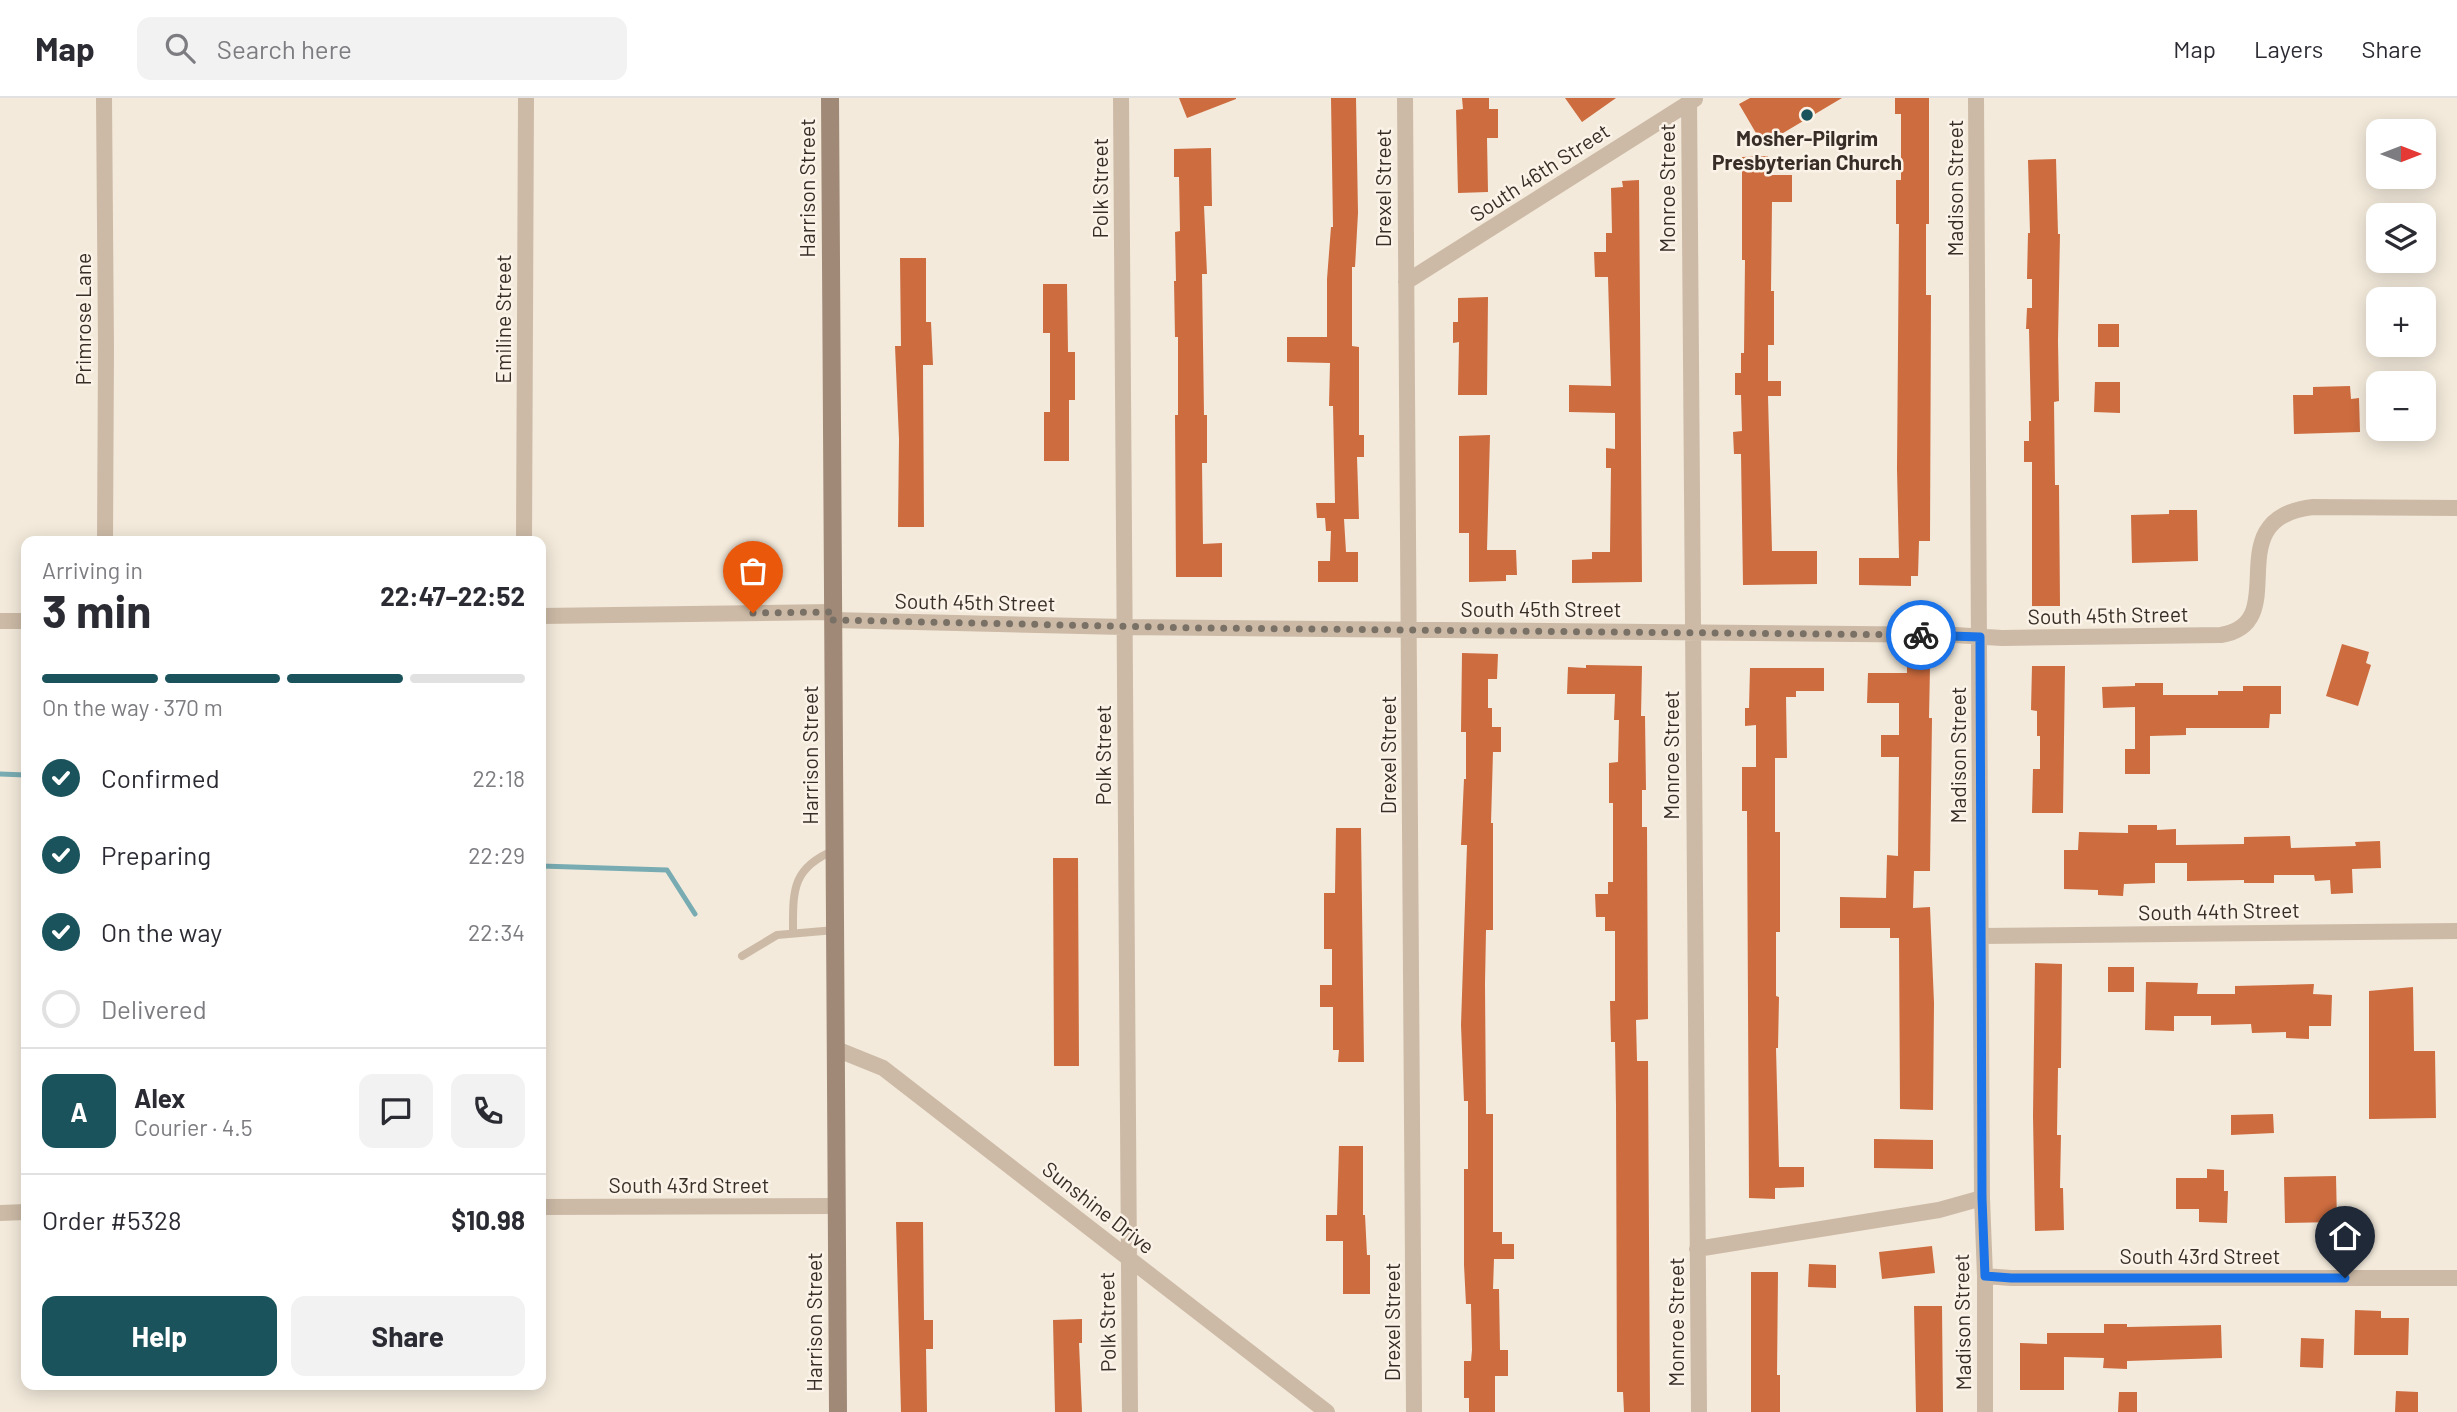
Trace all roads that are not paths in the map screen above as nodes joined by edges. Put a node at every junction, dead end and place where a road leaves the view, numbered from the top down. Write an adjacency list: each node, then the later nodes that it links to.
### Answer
1 (104, 98): 10 (street, Primrose Lane)
2 (526, 98): 11 (street, Emiline Street)
3 (830, 98): 13 (main road, Harrison Street)
4 (1121, 98): 16 (street, Polk Street)
5 (1405, 98): 8 (street, Drexel Street)
6 (1976, 98): 19 (street, Madison Street)
7 (1692, 100): 8 (street, South 46th Street); 18 (street, Monroe Street)
8 (1406, 282): 17 (street, Drexel Street)
9 (2457, 508): 19 (street, South 45th Street)
10 (105, 536)
11 (524, 536)
12 (546, 616): 13 (street, South 45th Street)
13 (833, 616): 16 (street, South 45th Street); 20 (main road, Harrison Street)
14 (0, 621): 15 (street)
15 (21, 621)
16 (1124, 627): 17 (street, South 45th Street); 33 (street, Polk Street)
17 (1409, 630): 18 (street, South 45th Street); 39 (street, Drexel Street)
18 (1692, 632): 19 (street, South 45th Street); 32 (street, Monroe Street)
19 (1980, 637): 24 (street, Madison Street)
20 (835, 850): 21 (main road, Harrison Street); 23 (lane)
21 (835, 930): 23 (lane); 26 (main road, Harrison Street)
22 (2457, 931): 24 (street, South 44th Street)
23 (793, 933): 25 (lane)
24 (1981, 936): 27 (street, Madison Street)
25 (742, 956)
26 (836, 1049): 28 (main road, Harrison Street); 33 (street, Sunshine Drive)
27 (1982, 1198): 32 (street); 34 (street, Madison Street)
28 (837, 1206): 29 (street, South 43rd Street); 36 (main road, Harrison Street)
29 (546, 1207)
30 (21, 1212): 31 (street)
31 (0, 1213)
32 (1698, 1249): 40 (street, Monroe Street)
33 (1128, 1257): 37 (street, Polk Street); 38 (street, Sunshine Drive)
34 (1985, 1276): 35 (street, South 43rd Street); 41 (street, Madison Street)
35 (2457, 1278)
36 (838, 1412)
37 (1130, 1412)
38 (1327, 1412)
39 (1414, 1412)
40 (1699, 1412)
41 (1985, 1412)

